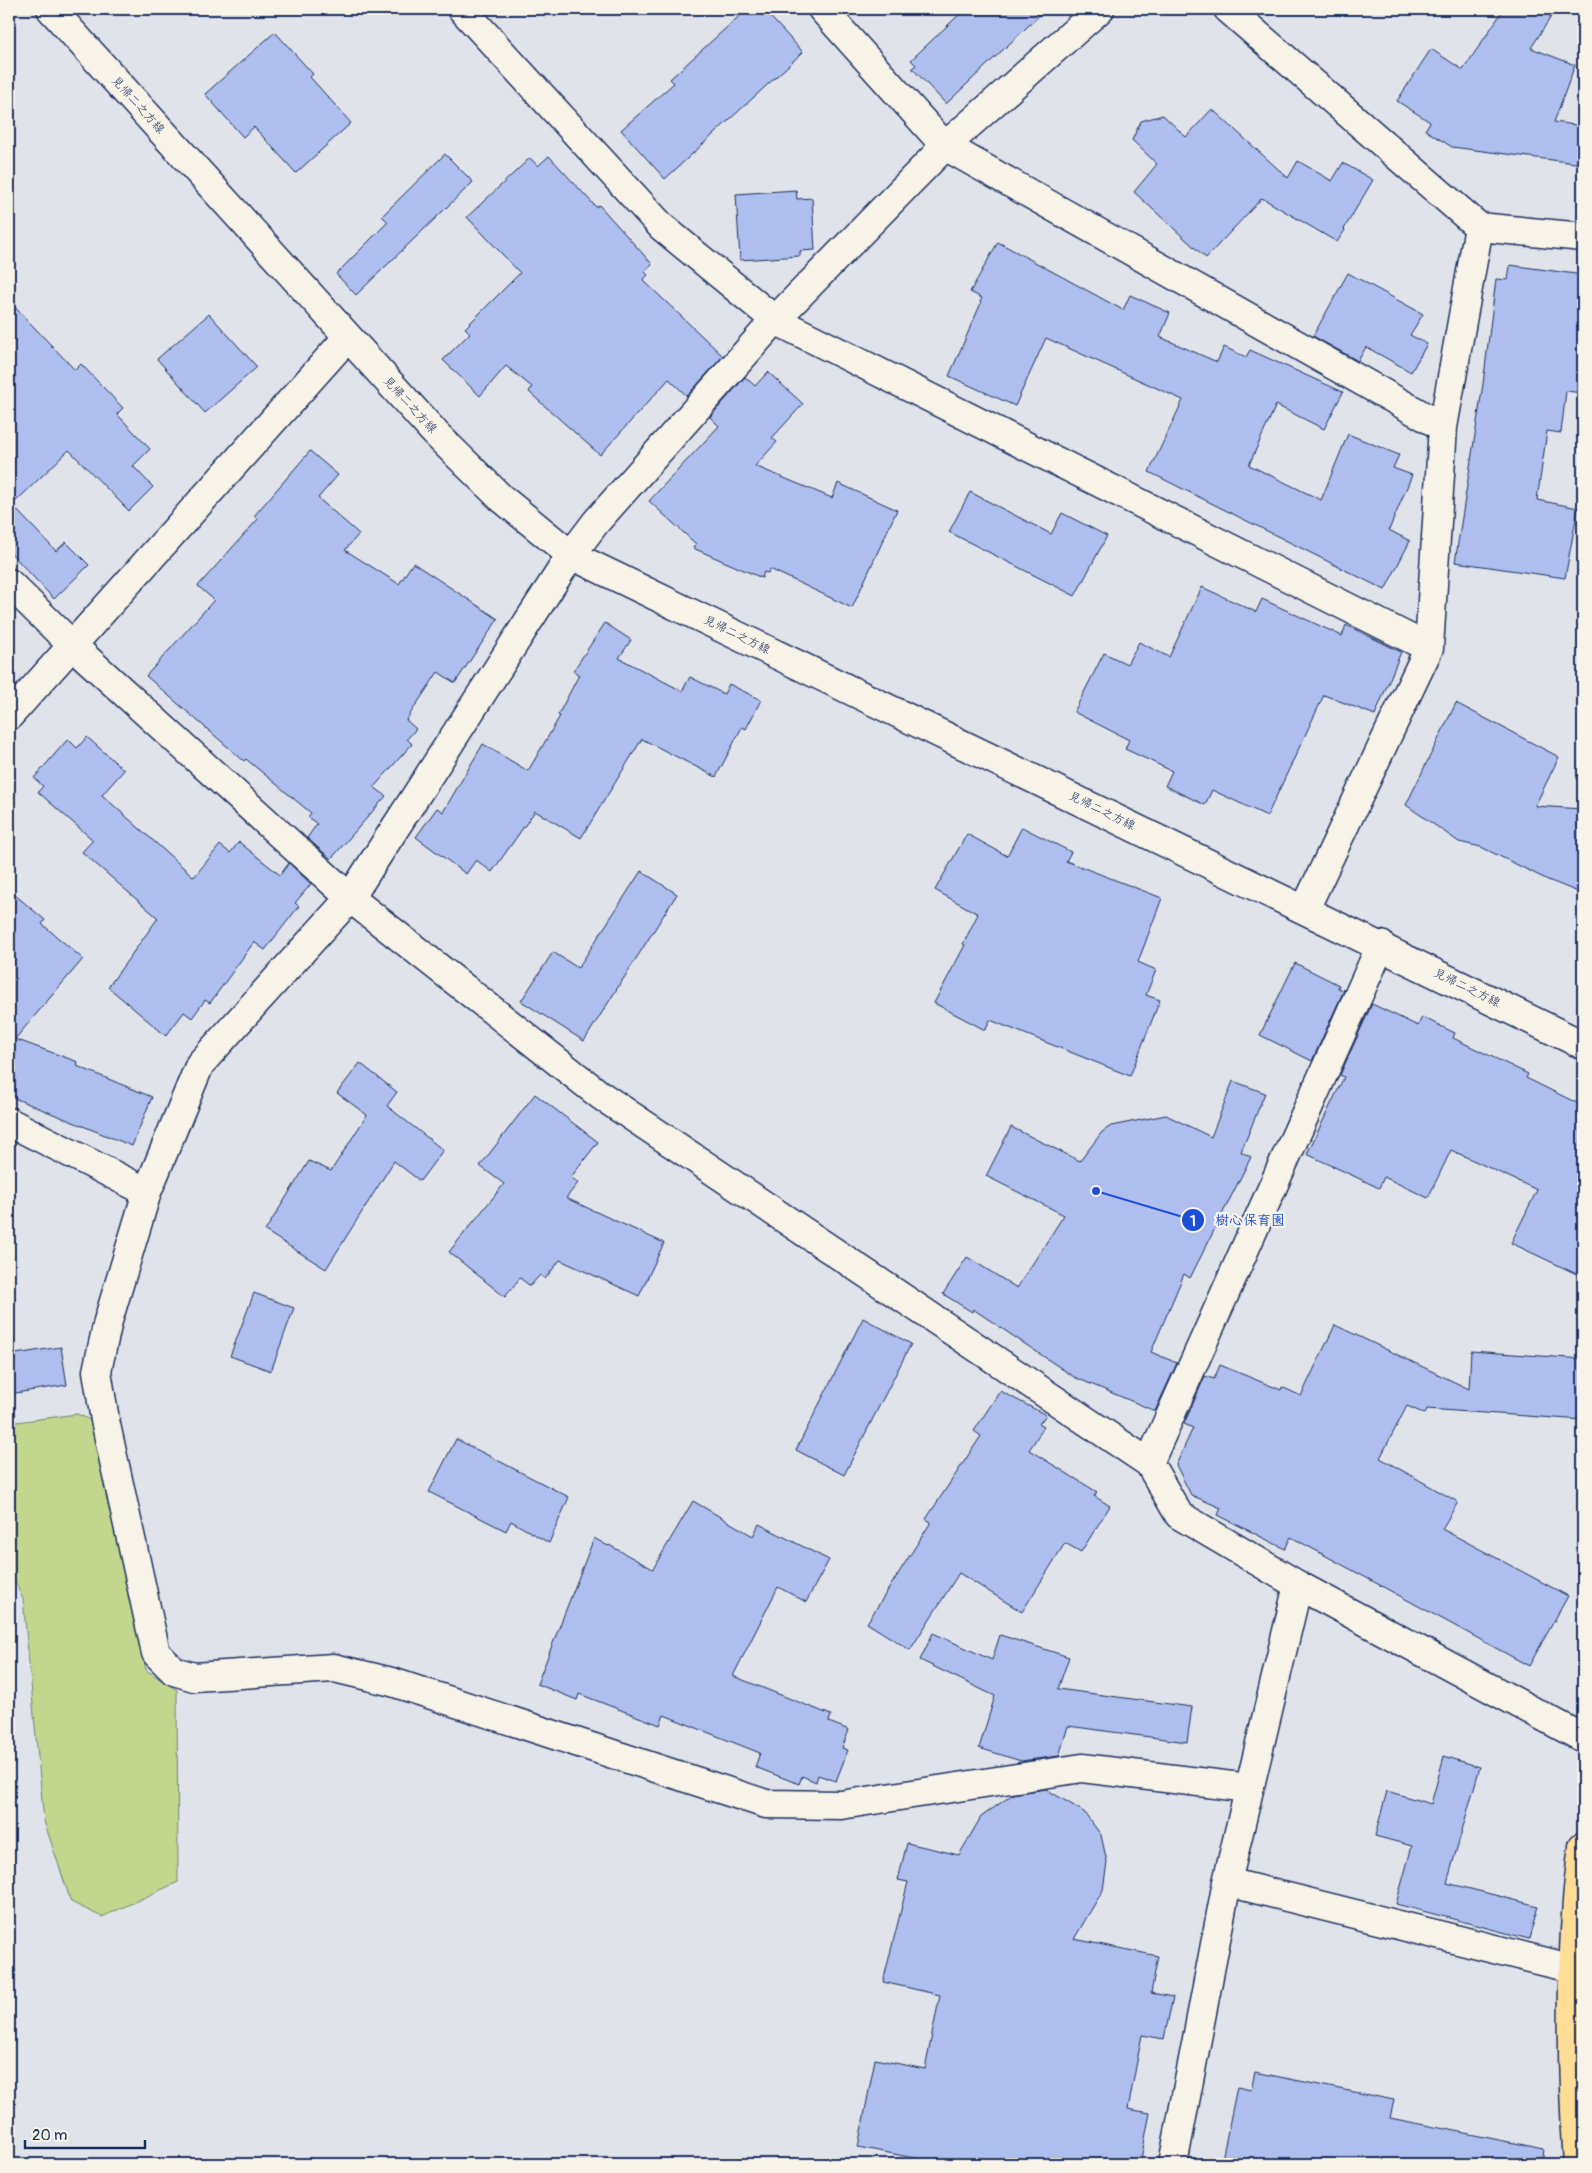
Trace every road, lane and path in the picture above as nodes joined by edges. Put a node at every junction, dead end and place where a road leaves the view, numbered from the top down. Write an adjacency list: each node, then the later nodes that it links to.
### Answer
1 (51, 9): 10 (street, 見帰二之方線)
2 (462, 9): 9 (street)
3 (822, 9): 6 (street)
4 (1100, 9): 6 (street)
5 (1228, 9): 7 (street)
6 (945, 146): 9 (street); 11 (street)
7 (1479, 227): 8 (street); 11 (street)
8 (1583, 237)
9 (774, 320): 12 (street); 15 (street)
10 (347, 338): 12 (street, 見帰二之方線); 14 (street)
11 (1443, 427): 15 (street)
12 (571, 555): 17 (street); 18 (street, 見帰二之方線)
13 (9, 583): 14 (street)
14 (73, 646): 16 (street); 17 (street)
15 (1429, 648): 18 (street)
16 (9, 716)
17 (350, 898): 22 (street); 23 (street)
18 (1305, 909): 19 (street, 見帰二之方線)
19 (1380, 945): 20 (street, 見帰二之方線); 23 (street)
20 (1583, 1045)
21 (9, 1122): 22 (street)
22 (147, 1192): 26 (street)
23 (1149, 1463): 24 (street)
24 (1298, 1585): 25 (street); 26 (street)
25 (1583, 1738)
26 (1249, 1788): 28 (street)
27 (1583, 1846): 29 (highway)
28 (1227, 1882): 29 (street); 31 (street)
29 (1574, 1969): 30 (highway)
30 (1580, 2151)
31 (1173, 2164)

